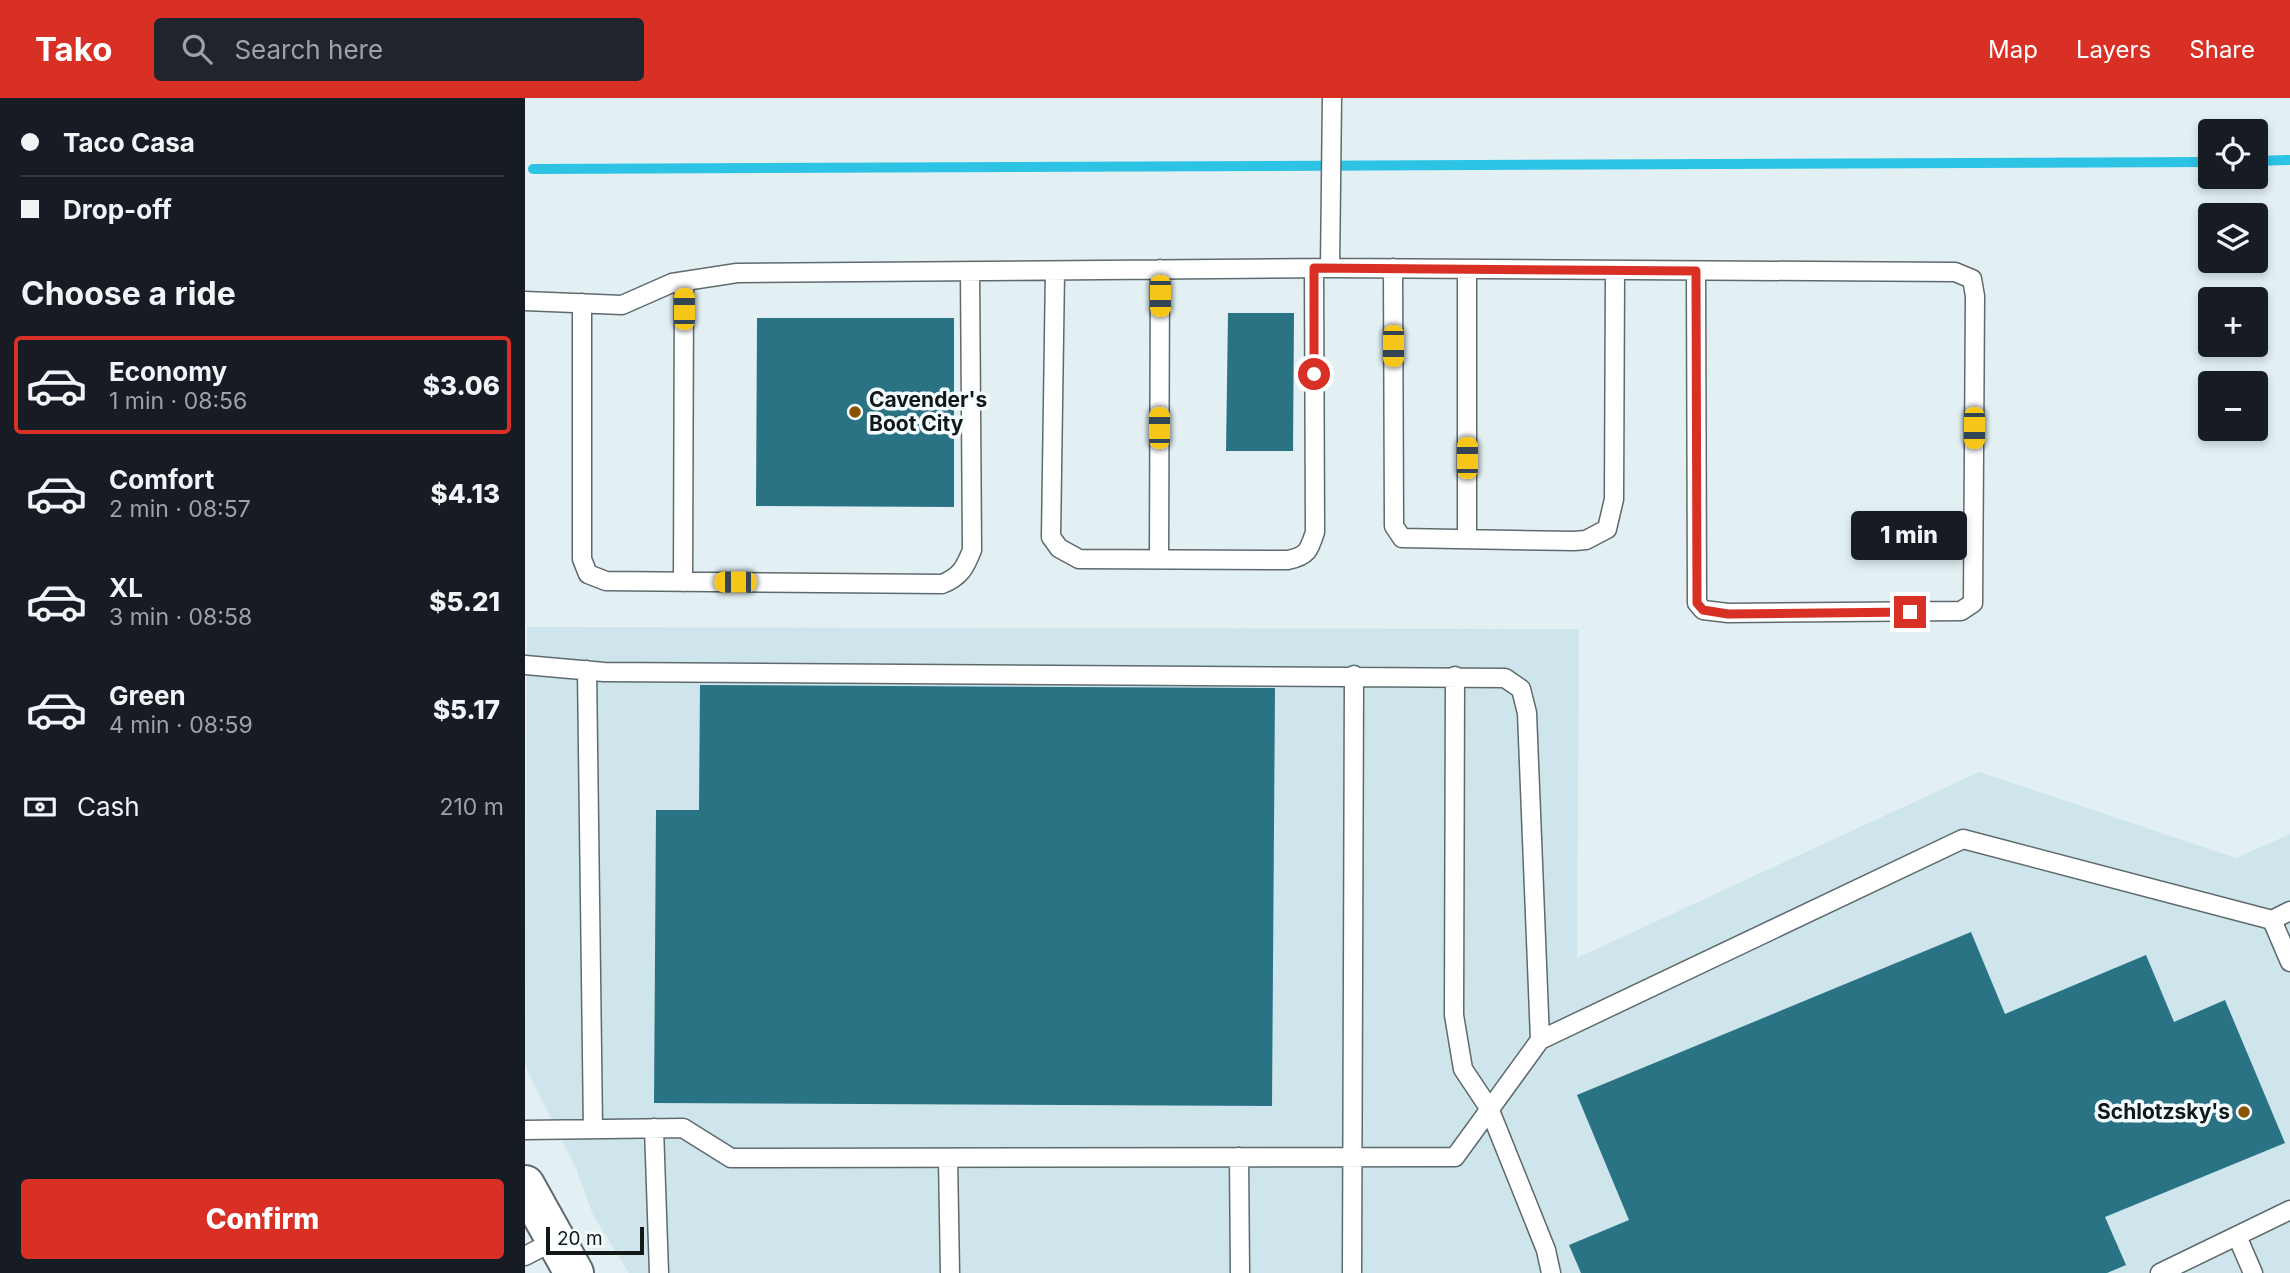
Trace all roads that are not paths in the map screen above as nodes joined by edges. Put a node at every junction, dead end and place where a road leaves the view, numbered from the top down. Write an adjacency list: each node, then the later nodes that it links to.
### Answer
1 (1332, 98): 2 (lane)
2 (1322, 268): 3 (lane); 5 (lane); 14 (lane)
3 (1393, 268): 4 (lane); 13 (lane)
4 (1467, 269): 8 (lane); 13 (lane)
5 (1160, 270): 7 (lane); 14 (lane)
6 (969, 271): 7 (lane); 10 (lane); 15 (lane)
7 (1055, 271): 14 (lane)
8 (1615, 271): 9 (lane); 13 (lane)
9 (1696, 271): 9 (lane)
10 (684, 282): 12 (lane); 15 (lane)
11 (525, 301): 12 (lane)
12 (582, 303): 15 (lane)
13 (1467, 539)
14 (1159, 559)
15 (683, 582)
16 (525, 666): 17 (lane)
17 (587, 670): 18 (lane); 26 (lane)
18 (1354, 675): 19 (lane); 29 (lane)
19 (1455, 677): 23 (lane); 24 (lane)
20 (2290, 911): 21 (lane)
21 (2272, 920): 22 (lane); 23 (lane)
22 (2290, 962)
23 (1540, 1040): 24 (lane)
24 (1489, 1108): 29 (lane); 40 (lane)
25 (654, 1128): 26 (lane); 30 (lane); 36 (lane)
26 (593, 1129): 27 (lane)
27 (525, 1130)
28 (1239, 1157): 29 (lane); 30 (lane); 38 (lane)
29 (1352, 1157): 39 (lane)
30 (948, 1158): 37 (lane)
31 (525, 1185): 34 (street)
32 (2290, 1210): 33 (lane)
33 (2237, 1236): 41 (lane); 42 (lane)
34 (540, 1248): 35 (street)
35 (574, 1273)
36 (659, 1273)
37 (950, 1273)
38 (1240, 1273)
39 (1352, 1273)
40 (1551, 1273)
41 (2160, 1273)
42 (2253, 1273)

